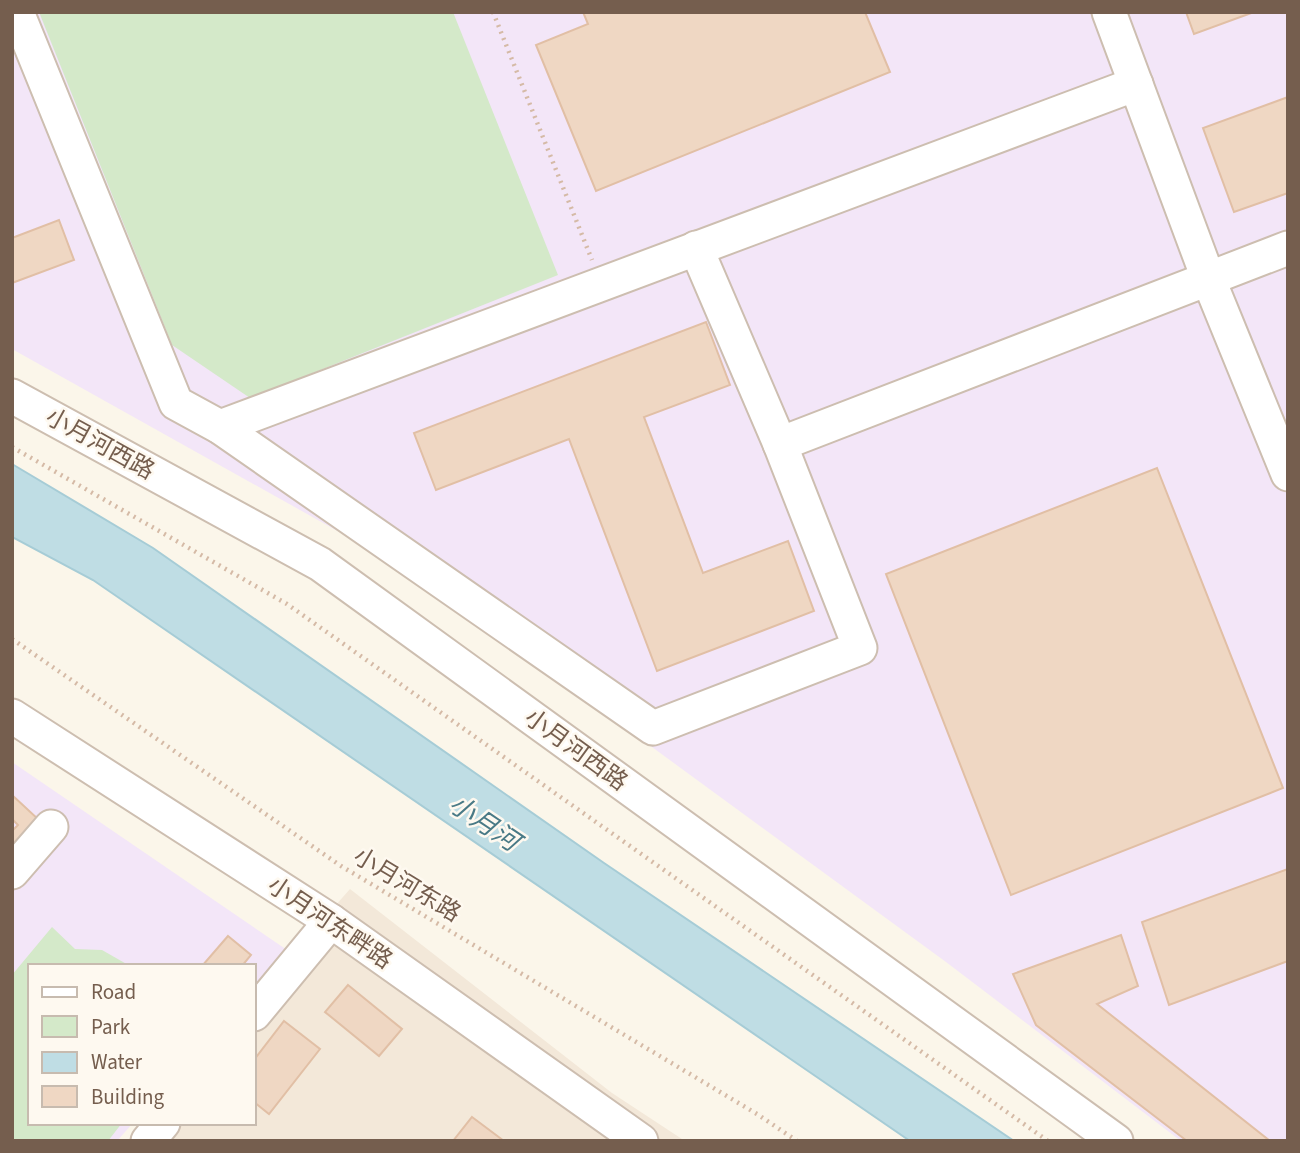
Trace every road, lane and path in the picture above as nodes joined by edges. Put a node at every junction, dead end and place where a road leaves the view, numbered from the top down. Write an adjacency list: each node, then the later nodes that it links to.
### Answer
1 (17, 12): 10 (street)
2 (493, 12): 8 (path)
3 (1109, 12): 4 (street)
4 (1136, 84): 5 (street); 7 (street)
5 (696, 248): 8 (street); 11 (street)
6 (1288, 248): 7 (street)
7 (1208, 278): 11 (street); 13 (street)
8 (601, 283): 10 (street)
9 (12, 396): 25 (street, 小月河西路)
10 (220, 427): 11 (street)
11 (780, 444)
12 (12, 447): 24 (path)
13 (1288, 474)
14 (12, 639): 23 (path, 小月河东路)
15 (12, 716): 18 (street, 小月河东畔路)
16 (51, 827): 17 (street)
17 (12, 872)
18 (331, 921): 19 (street); 22 (street, 小月河东畔路)
19 (256, 1012)
20 (161, 1125): 21 (street)
21 (148, 1141)
22 (640, 1141)
23 (797, 1141)
24 (1048, 1141)
25 (1116, 1141)

